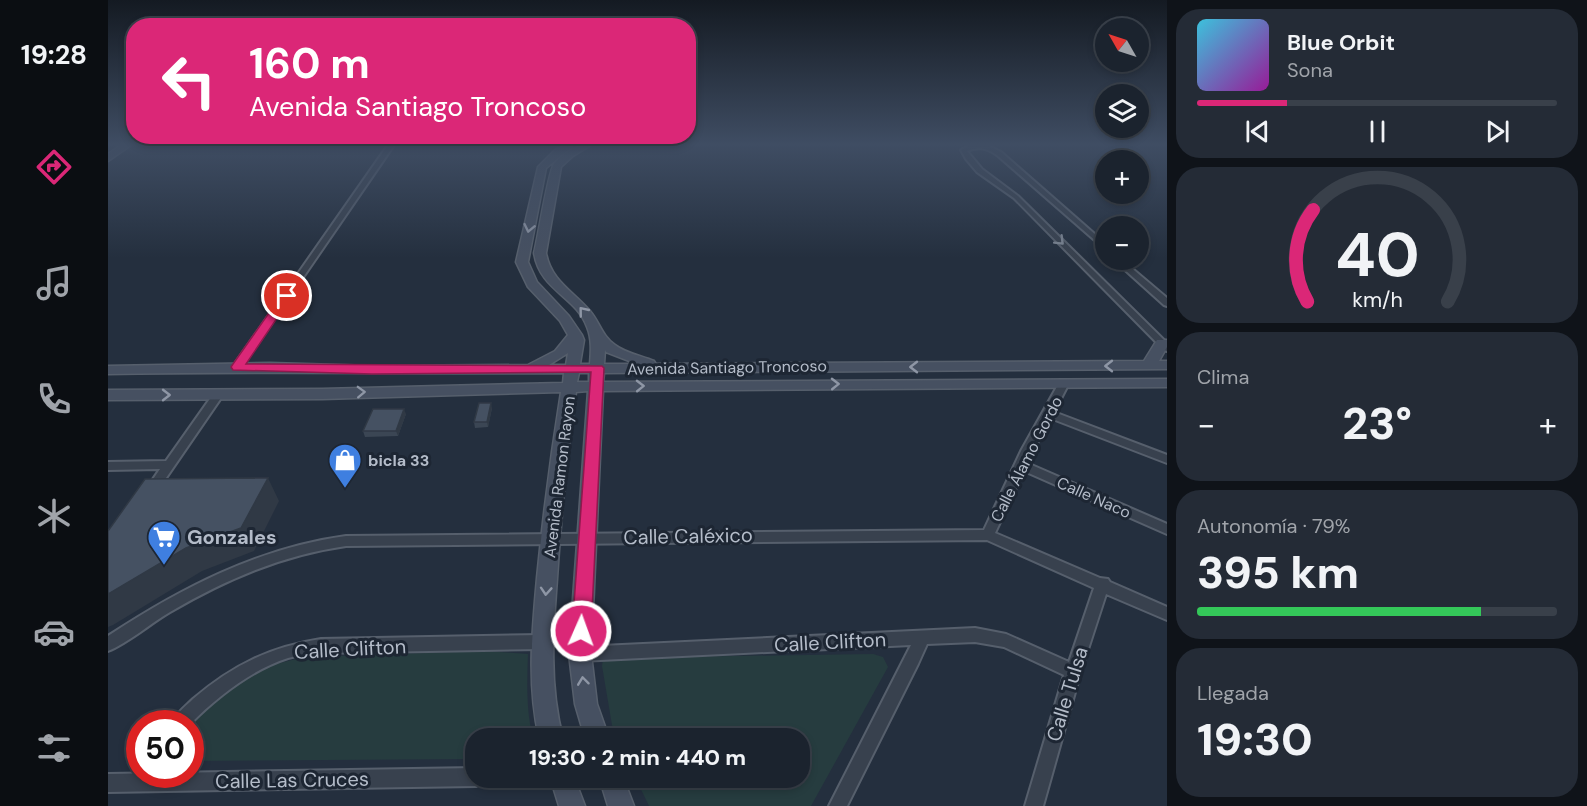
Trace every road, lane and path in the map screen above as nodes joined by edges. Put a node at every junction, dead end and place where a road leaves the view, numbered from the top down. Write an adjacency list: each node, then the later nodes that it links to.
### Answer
1 (365, 183): 14 (street)
2 (539, 183): 9 (main road, one-way to 9)
3 (554, 183): 10 (main road, Avenida Ramon Rayon, one-way to 3)
4 (996, 183): 11 (street, one-way to 11)
5 (1032, 183): 6 (street, one-way to 5)
6 (1095, 238)
7 (1129, 270): 8 (street)
8 (1167, 303)
9 (575, 335): 16 (main road); 18 (main road, Avenida Ramon Rayon)
10 (596, 335): 15 (main road); 19 (main road, Avenida Ramon Rayon)
11 (1164, 345): 13 (main road)
12 (1167, 365): 13 (main road, Avenida Santiago Troncoso)
13 (1147, 366): 15 (main road, Avenida Santiago Troncoso, one-way to 15)
14 (237, 367): 16 (main road, Avenida Santiago Troncoso); 17 (main road, Avenida Santiago Troncoso)
15 (663, 368): 19 (main road, Avenida Santiago Troncoso)
16 (531, 369): 18 (main road, Avenida Santiago Troncoso)
17 (108, 370)
18 (571, 378): 19 (main road, Avenida Santiago Troncoso); 23 (main road, Avenida Santiago Troncoso, one-way to 18); 32 (main road, Avenida Ramon Rayon)
19 (598, 378): 20 (main road, Avenida Santiago Troncoso, one-way to 20); 33 (main road, Avenida Ramon Rayon)
20 (1064, 383): 21 (main road, Avenida Santiago Troncoso); 24 (street, Calle Álamo Gordo)
21 (1167, 383)
22 (108, 395): 23 (main road, Avenida Santiago Troncoso, one-way to 23)
23 (218, 395): 26 (street)
24 (1049, 414): 25 (street); 27 (street, Calle Álamo Gordo)
25 (1167, 459)
26 (168, 465): 28 (street); 29 (street)
27 (1021, 465): 30 (street, Calle Naco); 31 (street, Calle Álamo Gordo)
28 (108, 466)
29 (144, 502)
30 (1167, 529)
31 (988, 535): 33 (street, Calle Caléxico); 34 (street, Calle Caléxico)
32 (550, 538): 33 (street, Calle Caléxico); 37 (main road, Avenida Ramon Rayon, one-way to 37); 38 (street, Calle Caléxico)
33 (586, 538): 39 (main road, Avenida Ramon Rayon)
34 (1102, 584): 35 (street, Calle Caléxico); 40 (street, Calle Tulsa)
35 (1167, 614)
36 (922, 637): 39 (street, Calle Clifton); 40 (street, Calle Clifton); 52 (street)
37 (542, 642): 41 (street, Calle Clifton); 42 (main road, Avenida Ramon Rayon)
38 (108, 644)
39 (580, 654): 43 (main road, Avenida Ramon Rayon, one-way to 39)
40 (1073, 671): 53 (street, Calle Tulsa)
41 (193, 710)
42 (548, 728)
43 (594, 728)
44 (465, 777): 45 (street, Calle Las Cruces)
45 (204, 778)
46 (126, 780): 47 (street, Calle Las Cruces)
47 (108, 783)
48 (566, 788): 50 (main road)
49 (615, 788): 51 (main road)
50 (572, 806)
51 (621, 806)
52 (838, 806)
53 (1034, 806)

